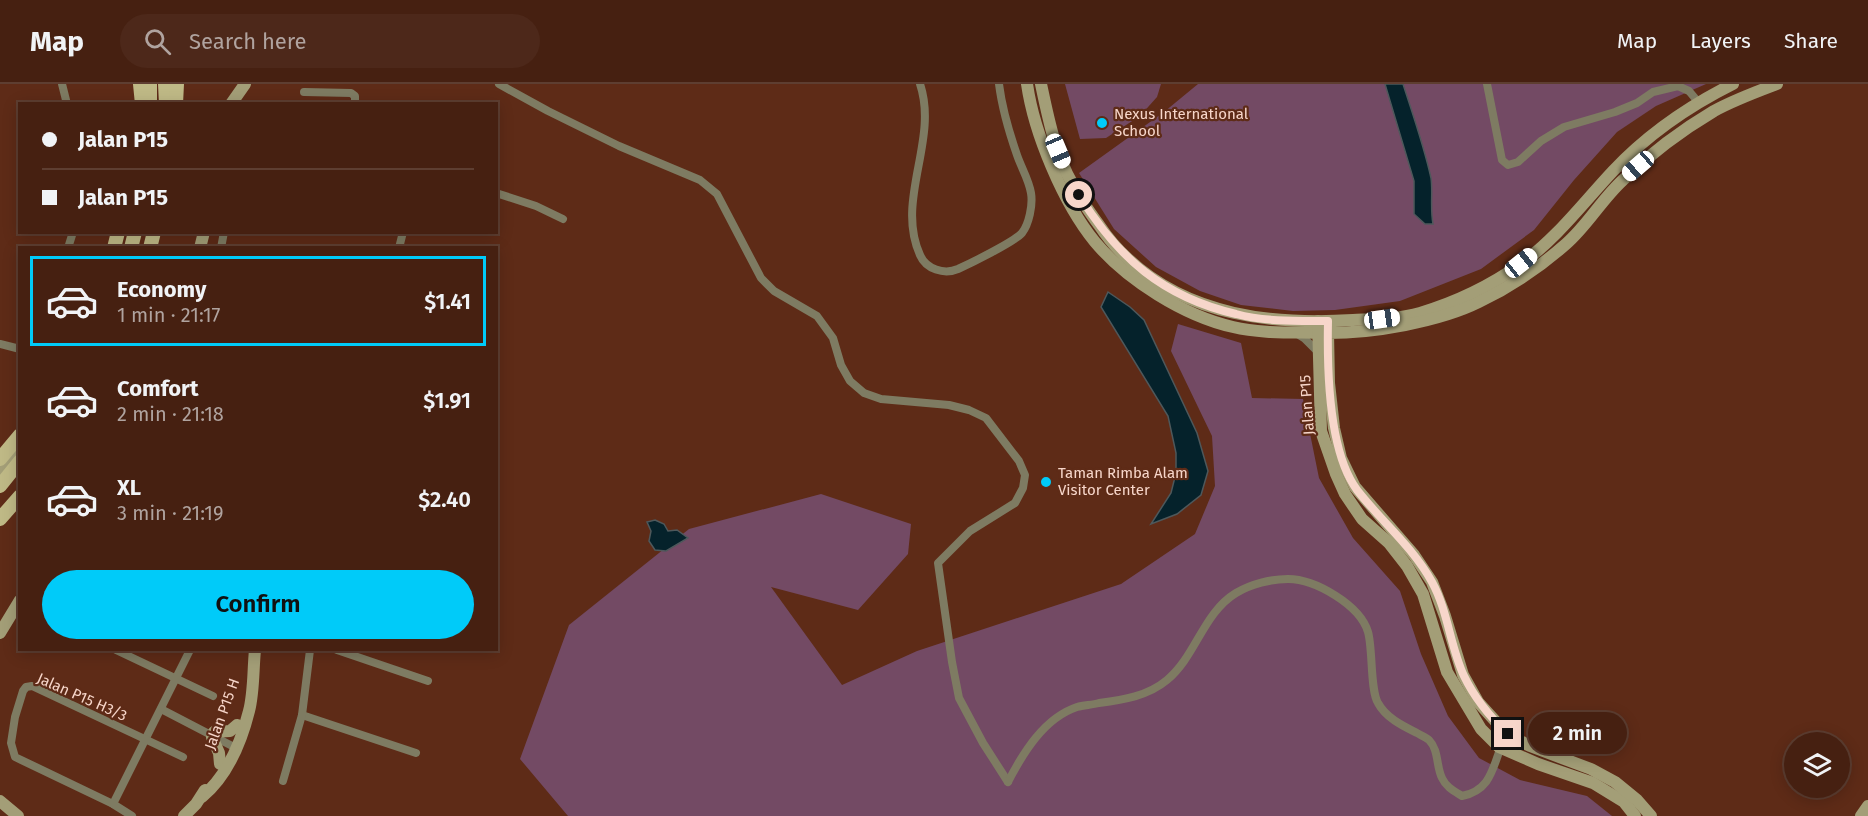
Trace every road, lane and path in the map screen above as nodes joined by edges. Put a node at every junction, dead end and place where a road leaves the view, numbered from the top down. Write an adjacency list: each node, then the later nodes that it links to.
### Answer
1 (62, 84): 18 (street)
2 (131, 84): 19 (main road)
3 (140, 84): 20 (main road)
4 (150, 84): 21 (main road)
5 (165, 84): 22 (main road)
6 (177, 84): 23 (main road)
7 (246, 84): 24 (street); 25 (street)
8 (499, 84): 64 (street)
9 (920, 84): 10 (street)
10 (999, 84)
11 (1027, 84): 28 (street)
12 (1041, 84): 28 (street)
13 (1487, 84): 27 (street)
14 (1735, 84): 17 (street); 27 (street)
15 (1777, 84): 17 (street)
16 (304, 92): 26 (street)
17 (1744, 97): 31 (street)
18 (66, 102)
19 (131, 102)
20 (142, 102)
21 (150, 102)
22 (166, 102)
23 (176, 102)
24 (232, 102)
25 (237, 102)
26 (355, 102)
27 (1699, 103): 31 (street)
28 (1066, 184): 32 (street); 33 (street)
29 (498, 194): 30 (street)
30 (562, 219)
31 (1475, 298): 32 (street); 34 (street)
32 (1323, 327): 33 (street); 34 (street); 37 (street, Jalan P15)
33 (1295, 332): 37 (street)
34 (1344, 333): 37 (street)
35 (0, 344): 36 (street)
36 (18, 349)
37 (1323, 352): 61 (street, Jalan P15); 64 (street, Jalan P15)
38 (18, 437): 40 (main road)
39 (18, 455): 42 (street)
40 (0, 459)
41 (18, 464): 43 (main road)
42 (0, 471)
43 (0, 486)
44 (18, 498): 45 (main road)
45 (0, 519)
46 (18, 603): 47 (street)
47 (0, 633)
48 (118, 651): 54 (street)
49 (189, 651): 54 (street)
50 (255, 651): 53 (street, Jalan P15 H)
51 (310, 651): 58 (street)
52 (340, 651): 55 (street)
53 (253, 673): 59 (street, Jalan P15 H); 63 (street, Jalan P15 H)
54 (176, 677): 56 (street); 57 (street)
55 (428, 681)
56 (213, 696)
57 (162, 707): 60 (street); 62 (street)
58 (302, 715): 65 (street); 68 (street)
59 (237, 725): 60 (street); 63 (street, Jalan P15 H)
60 (213, 734): 63 (street); 67 (street)
61 (1508, 734): 64 (street); 78 (street, Jalan P15)
62 (144, 740): 66 (street, Jalan P15 H3/3); 71 (street); 71 (street, Jalan P15 H3/3)
63 (234, 745): 67 (street, Jalan P15 H); 69 (street, Jalan P15 H)
64 (1499, 747): 77 (street)
65 (416, 753)
66 (183, 757)
67 (220, 764): 69 (street, Jalan P15 H)
68 (283, 781)
69 (202, 797): 76 (street, Jalan P15 H)
70 (0, 802): 73 (street); 74 (street)
71 (113, 804): 75 (street, Jalan P15 H3/3)
72 (1868, 806): 79 (street)
73 (9, 816)
74 (18, 816)
75 (132, 816)
76 (184, 816)
77 (1635, 816)
78 (1651, 816)
79 (1861, 816)

